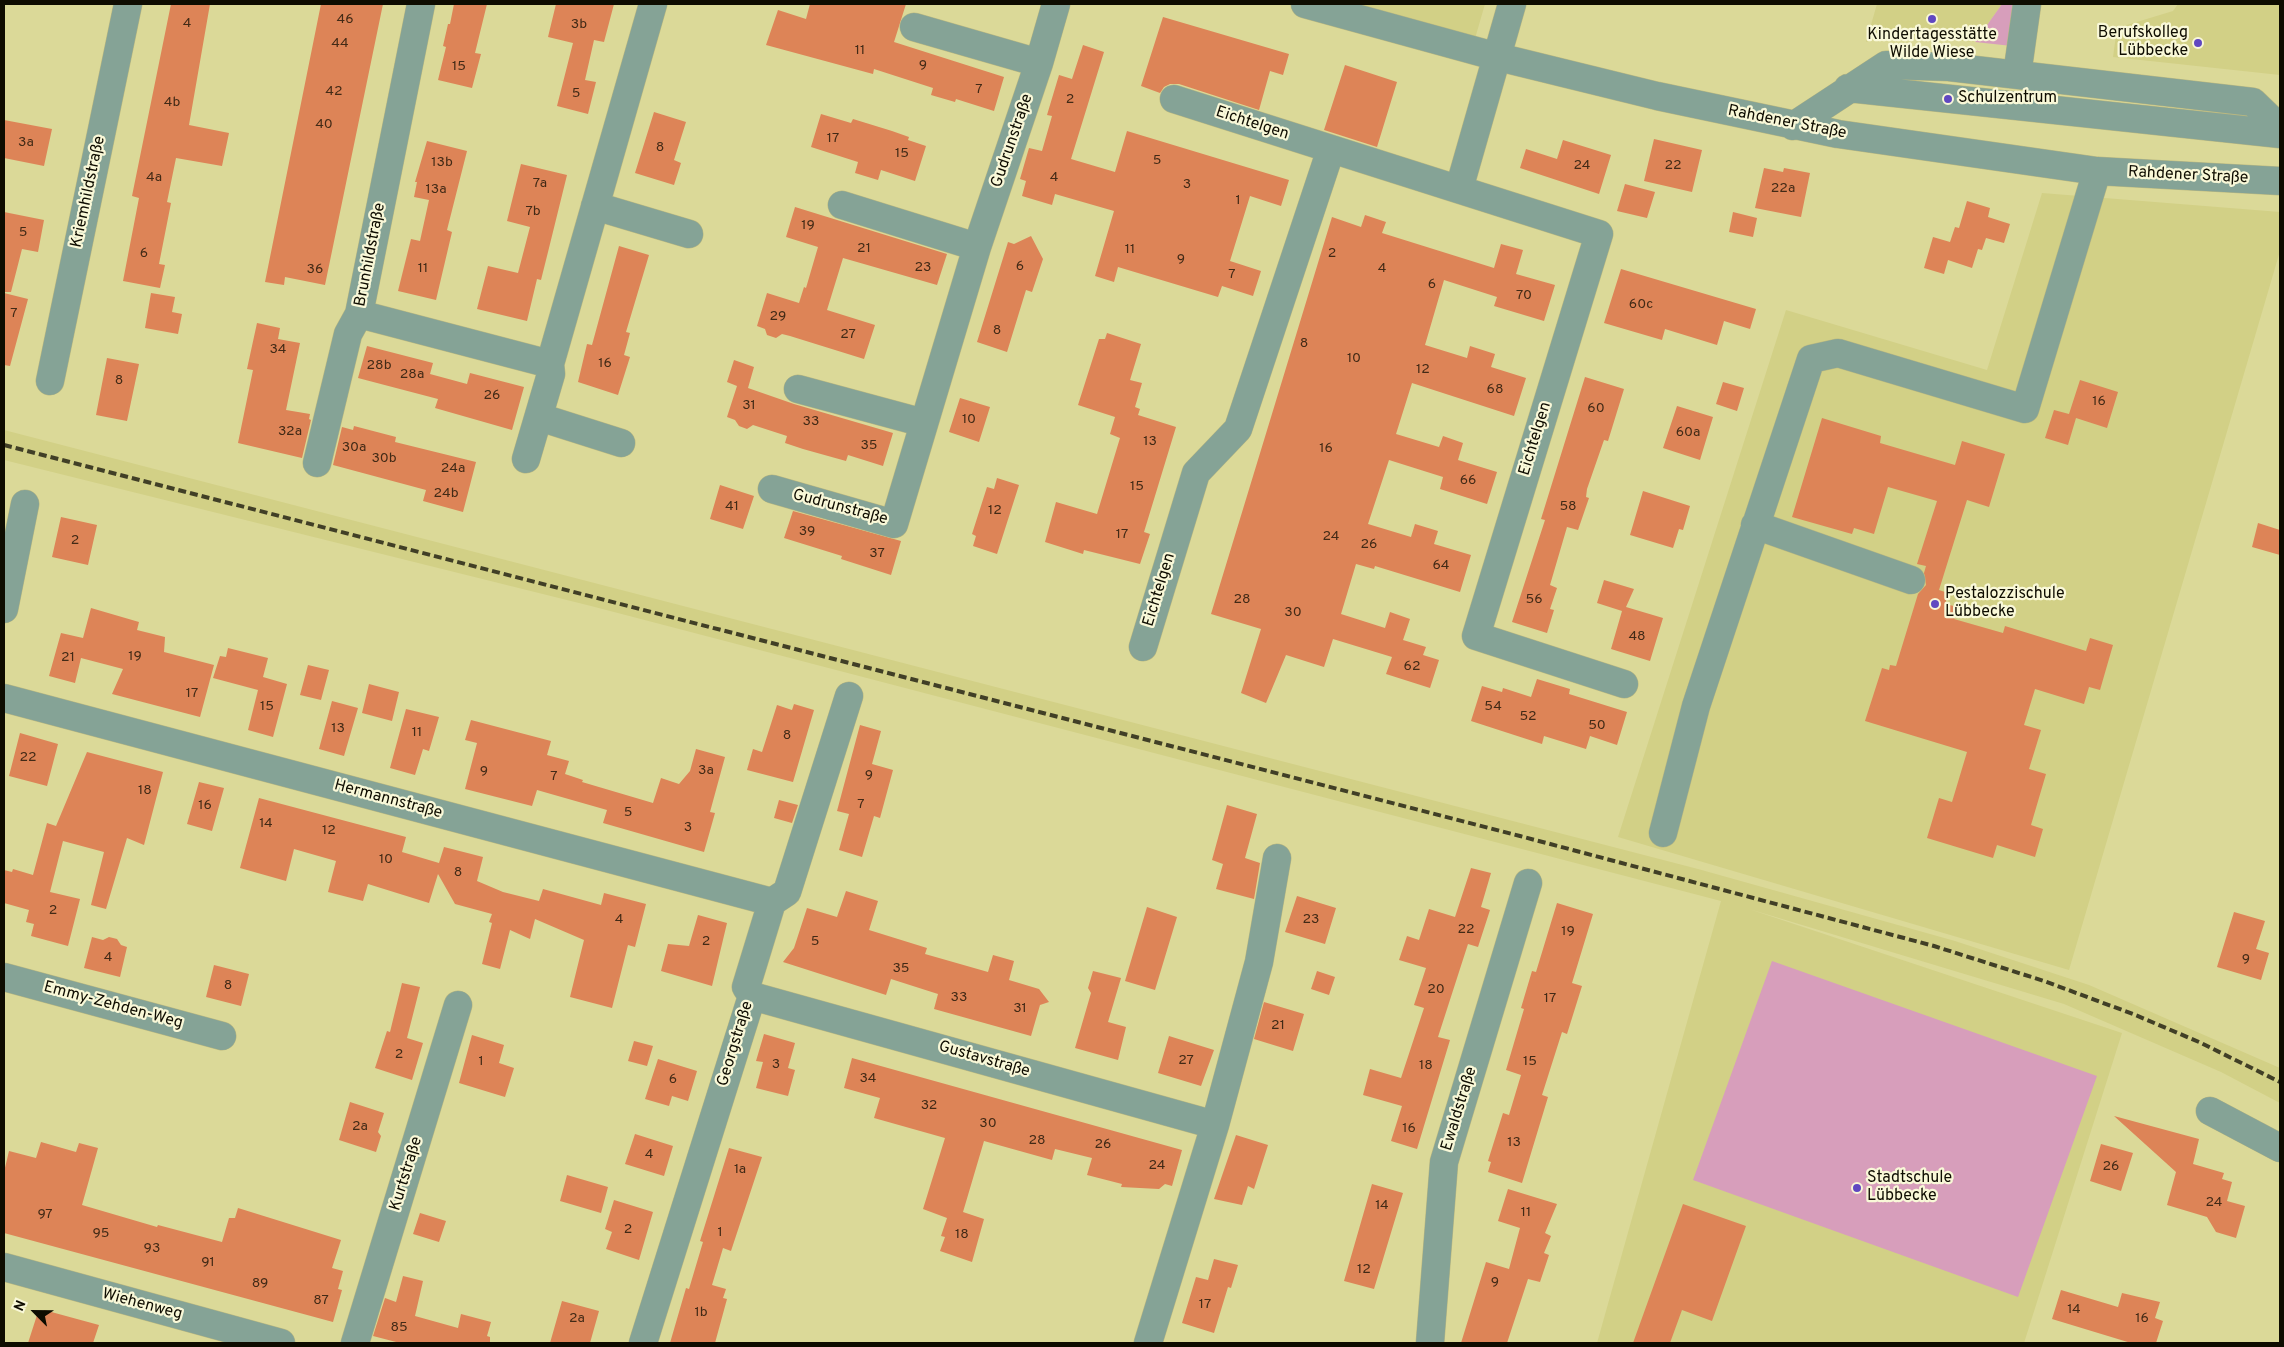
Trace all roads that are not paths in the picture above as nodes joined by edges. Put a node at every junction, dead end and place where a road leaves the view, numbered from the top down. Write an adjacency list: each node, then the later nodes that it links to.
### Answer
1 (128, 4): 27 (street, Kriemhildstraße)
2 (421, 4): 25 (street, Brunhildstraße)
3 (653, 4): 22 (street)
4 (1056, 4): 10 (street, Gudrunstraße)
5 (1304, 4): 9 (street, Rahdener Straße)
6 (1512, 4): 9 (street)
7 (2027, 4): 11 (street)
8 (914, 28): 10 (street)
9 (1498, 57): 14 (street, Rahdener Straße); 20 (street)
10 (1039, 64): 24 (street, Gudrunstraße)
11 (2017, 74): 12 (street); 15 (street)
12 (1848, 88): 14 (street); 16 (street)
13 (1174, 99): 17 (street, Eichtelgen)
14 (1793, 126): 18 (street, Rahdener Straße)
15 (2280, 128)
16 (2280, 134)
17 (1331, 149): 20 (street, Eichtelgen); 39 (street, Eichtelgen)
18 (2097, 171): 19 (street, Rahdener Straße); 36 (street)
19 (2280, 181)
20 (1459, 189): 40 (street, Eichtelgen)
21 (842, 205): 24 (street)
22 (595, 206): 23 (street); 26 (street)
23 (689, 234)
24 (977, 247): 30 (street, Gudrunstraße)
25 (358, 314): 26 (street, Brunhildstraße); 33 (street)
26 (550, 364): 29 (street)
27 (50, 381)
28 (798, 389): 30 (street)
29 (538, 417): 31 (street); 32 (street)
30 (924, 423): 34 (street, Gudrunstraße)
31 (621, 443)
32 (526, 459)
33 (317, 463)
34 (772, 489)
35 (25, 504): 38 (street)
36 (1755, 525): 37 (street); 43 (street)
37 (1912, 580)
38 (4, 609)
39 (1143, 647)
40 (1624, 684)
41 (849, 696): 46 (street, Georgstraße)
42 (4, 698): 46 (street, Hermannstraße)
43 (1663, 833)
44 (1277, 858): 52 (street)
45 (1528, 883): 59 (street, Ewaldstraße)
46 (772, 902): 48 (street, Georgstraße)
47 (4, 977): 50 (street, Emmy-Zehden-Weg)
48 (752, 996): 52 (street, Gustavstraße); 57 (street, Georgstraße)
49 (458, 1005): 56 (street, Kurtstraße)
50 (222, 1036)
51 (2210, 1111): 53 (street)
52 (1215, 1125): 58 (street)
53 (2280, 1148)
54 (4, 1267): 55 (street, Wiehenweg)
55 (281, 1343)
56 (355, 1343)
57 (643, 1343)
58 (1148, 1343)
59 (1430, 1343)

